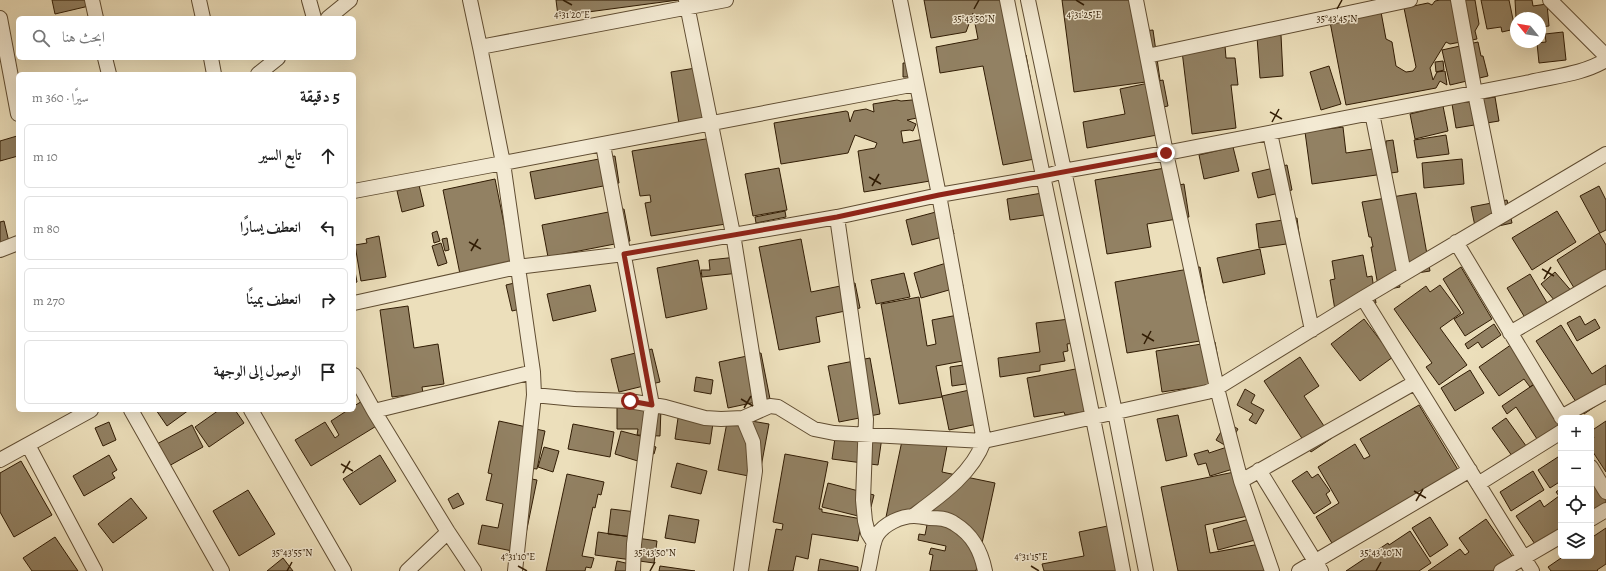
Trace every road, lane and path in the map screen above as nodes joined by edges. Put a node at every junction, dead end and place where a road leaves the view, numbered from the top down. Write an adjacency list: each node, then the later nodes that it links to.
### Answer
1 (92, 0): 15 (street)
2 (199, 0): 16 (street)
3 (309, 0): 17 (street)
4 (350, 0): 18 (street)
5 (470, 0): 20 (street)
6 (726, 0): 14 (street)
7 (900, 0): 30 (street)
8 (1007, 0): 41 (street)
9 (1028, 0): 40 (street)
10 (1136, 0): 21 (street)
11 (1410, 0): 21 (street)
12 (1458, 0): 31 (street)
13 (1550, 0): 22 (street)
14 (687, 4): 20 (street); 34 (street)
15 (96, 16)
16 (203, 16)
17 (313, 16)
18 (330, 16)
19 (0, 18): 32 (street)
20 (480, 47): 39 (street)
21 (1147, 56): 37 (street)
22 (1606, 56)
23 (106, 60): 27 (street)
24 (211, 60): 28 (street)
25 (276, 60): 29 (street)
26 (1606, 60): 31 (street)
27 (108, 72)
28 (214, 72)
29 (260, 72)
30 (916, 84): 34 (street); 43 (street)
31 (1475, 93): 33 (street); 45 (street)
32 (16, 103)
33 (1372, 113): 35 (street); 52 (street)
34 (710, 123): 36 (street); 46 (street)
35 (1270, 133): 37 (street); 56 (street)
36 (603, 145): 39 (street); 50 (street)
37 (1166, 153): 40 (street); 61 (street)
38 (1606, 154): 45 (street)
39 (503, 163): 42 (street); 51 (street)
40 (1063, 172): 41 (street); 70 (street)
41 (1043, 177): 43 (street); 73 (street)
42 (356, 190)
43 (939, 195): 44 (street); 77 (street)
44 (837, 217): 46 (street); 75 (street)
45 (1500, 217): 47 (street)
46 (733, 234): 50 (street); 65 (street)
47 (1456, 242): 52 (street); 57 (street)
48 (16, 244): 49 (street)
49 (0, 250)
50 (624, 254): 51 (street); 64 (street)
51 (517, 266): 55 (street); 58 (street)
52 (1404, 273): 54 (street)
53 (1606, 277): 57 (street)
54 (1363, 298): 56 (street); 60 (street)
55 (356, 303)
56 (1312, 330): 61 (street)
57 (1510, 333): 71 (street)
58 (533, 372): 63 (street); 66 (street)
59 (356, 379): 66 (street)
60 (1414, 382): 80 (street); 81 (street)
61 (1217, 388): 70 (street); 83 (street)
62 (1606, 392): 72 (street)
63 (534, 395): 64 (street); 99 (street)
64 (652, 405): 74 (street); 100 (street)
65 (761, 409): 74 (street); 75 (street)
66 (374, 411): 89 (street)
67 (87, 412): 78 (street)
68 (132, 412): 95 (street)
69 (252, 412): 96 (street)
70 (1115, 412): 73 (street); 105 (street)
71 (1560, 415)
72 (1567, 415)
73 (1094, 417): 77 (street); 104 (street)
74 (743, 418): 101 (street)
75 (866, 434): 77 (street); 91 (street)
76 (1558, 434): 84 (street)
77 (984, 441): 87 (street)
78 (28, 445): 79 (street); 94 (street)
79 (0, 460)
80 (1259, 470): 83 (street); 93 (street)
81 (1470, 470): 84 (street); 93 (street)
82 (1594, 472): 85 (street)
83 (1241, 481): 106 (street)
84 (1478, 484): 92 (street)
85 (1606, 492)
86 (1606, 510): 88 (street)
87 (913, 516): 91 (street); 103 (street)
88 (1594, 517)
89 (448, 532): 97 (street); 98 (street)
90 (1558, 538): 92 (street)
91 (874, 542): 102 (street)
92 (1523, 557): 108 (street); 109 (street)
93 (1319, 567): 107 (street)
94 (95, 571)
95 (222, 571)
96 (344, 571)
97 (407, 571)
98 (474, 571)
99 (515, 571)
100 (633, 571)
101 (741, 571)
102 (868, 571)
103 (985, 571)
104 (1123, 571)
105 (1146, 571)
106 (1272, 571)
107 (1300, 571)
108 (1501, 571)
109 (1532, 571)

